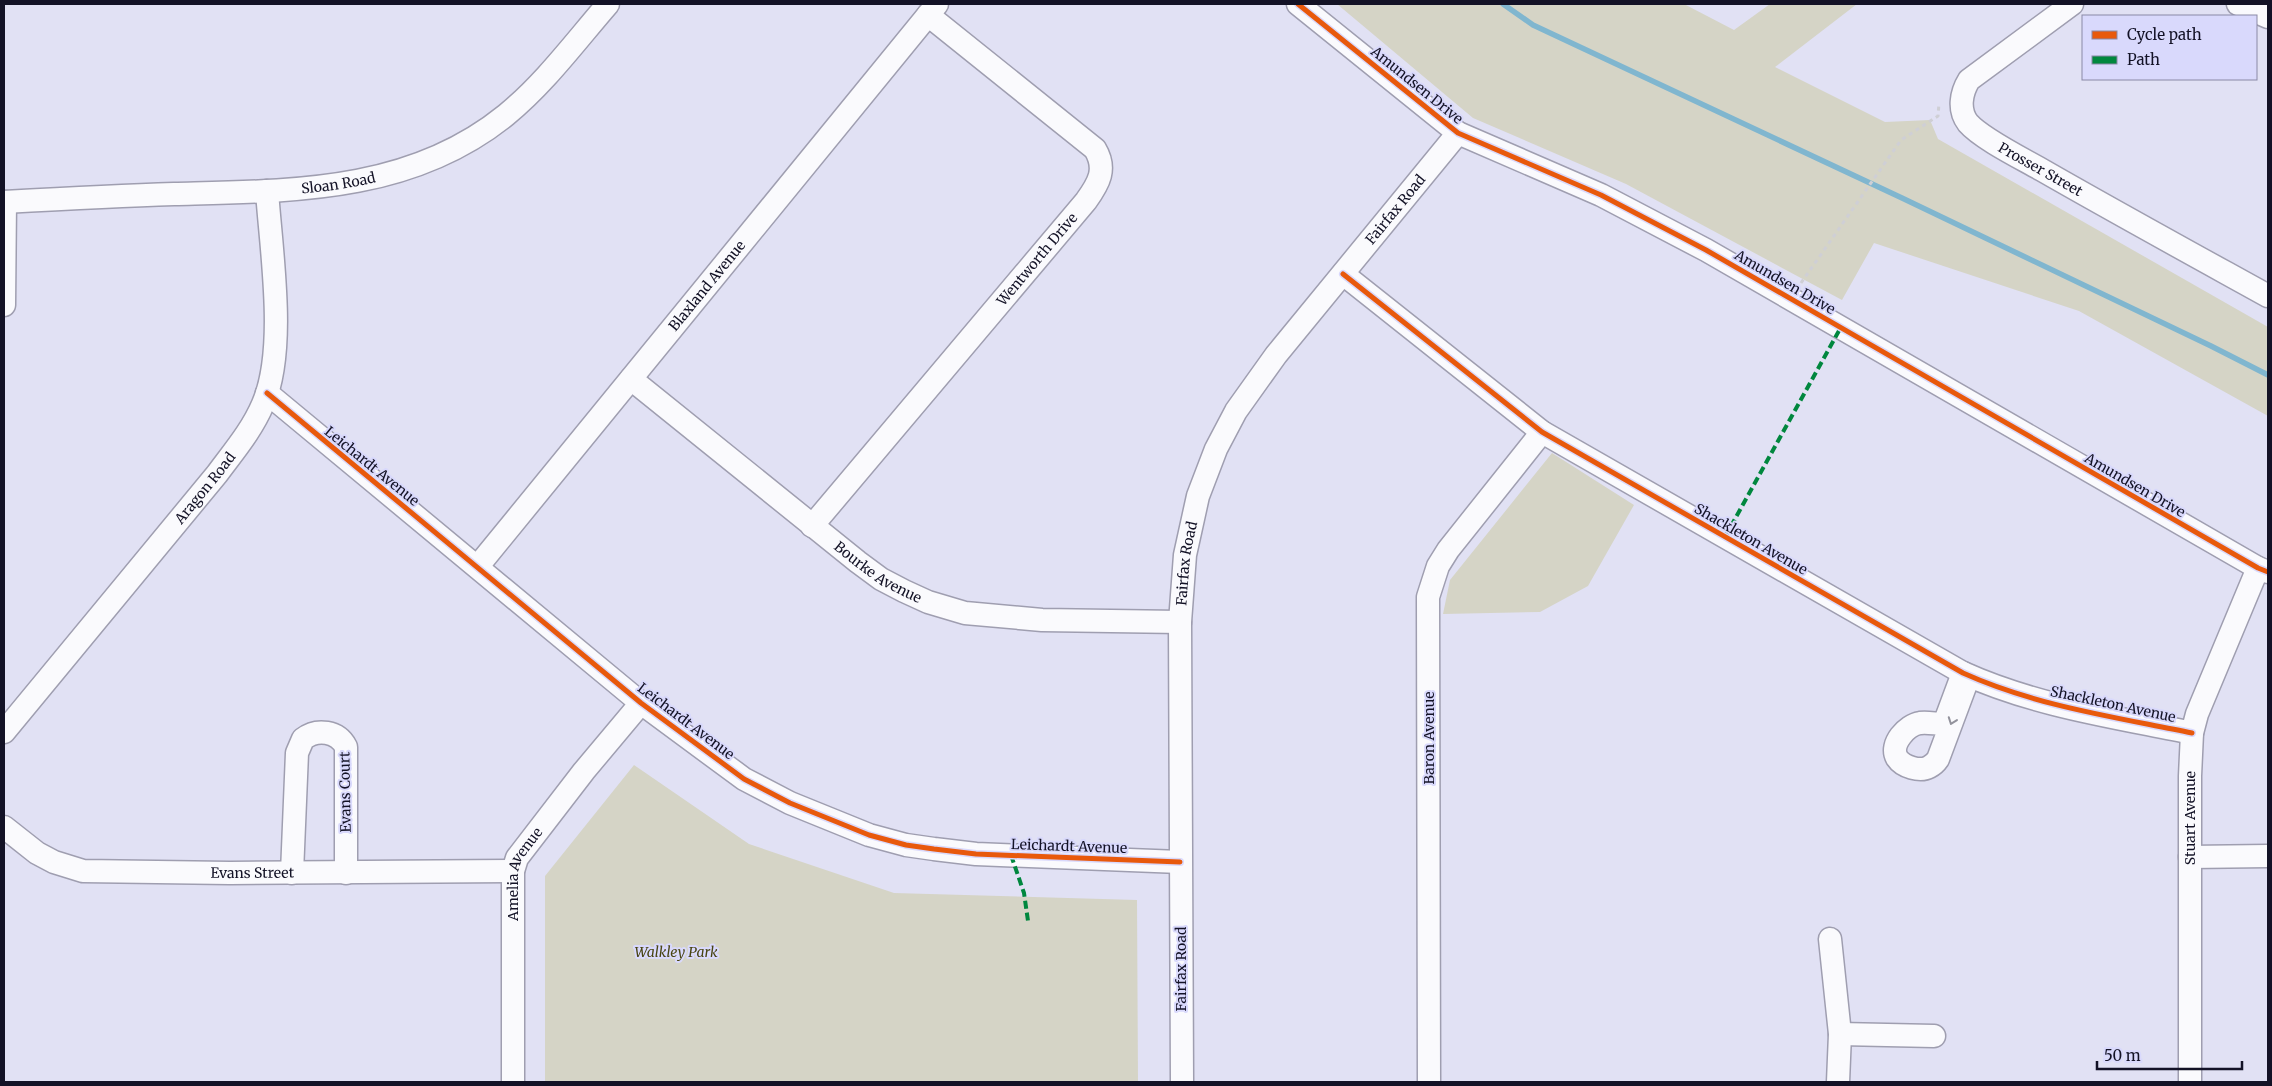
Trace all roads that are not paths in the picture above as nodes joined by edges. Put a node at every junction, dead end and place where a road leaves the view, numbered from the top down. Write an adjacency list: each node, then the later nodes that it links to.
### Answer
1 (608, 4): 8 (street, Sloan Road)
2 (1298, 4): 7 (street, Amundsen Drive)
3 (2072, 4): 11 (street, Prosser Street)
4 (2238, 4): 6 (street)
5 (932, 9): 13 (street, Blaxland Avenue); 16 (street, Wentworth Drive)
6 (2268, 17)
7 (1458, 133): 10 (street, Fairfax Road); 18 (street, Amundsen Drive)
8 (267, 191): 9 (street, Sloan Road); 14 (street, Aragon Road)
9 (4, 202): 12 (street)
10 (1343, 274): 15 (street, Shackleton Avenue); 19 (street, Fairfax Road)
11 (2268, 296)
12 (4, 305)
13 (631, 379): 16 (street, Bourke Avenue); 17 (street, Blaxland Avenue)
14 (267, 393): 17 (street, Leichardt Avenue); 21 (street, Aragon Road)
15 (1542, 432): 22 (street, Shackleton Avenue); 35 (street, Baron Avenue)
16 (812, 526): 19 (street, Bourke Avenue)
17 (478, 566): 20 (street, Leichardt Avenue)
18 (2263, 570): 22 (street, Stuart Avenue)
19 (1180, 622): 26 (street, Fairfax Road)
20 (641, 703): 26 (street, Leichardt Avenue); 27 (street, Amelia Avenue)
21 (4, 732)
22 (2192, 732): 25 (street, Stuart Avenue)
23 (4, 826): 28 (street, Evans Street)
24 (2268, 856): 25 (street)
25 (2190, 857): 37 (street, Stuart Avenue)
26 (1180, 862): 34 (street, Fairfax Road)
27 (513, 871): 29 (street, Evans Street); 33 (street, Amelia Avenue)
28 (292, 873): 29 (street, Evans Street); 29 (street, Evans Court)
29 (346, 873)
30 (1830, 939): 31 (street)
31 (1840, 1034): 32 (street); 36 (street)
32 (1934, 1036)
33 (513, 1082)
34 (1182, 1082)
35 (1429, 1082)
36 (1838, 1082)
37 (2190, 1082)

